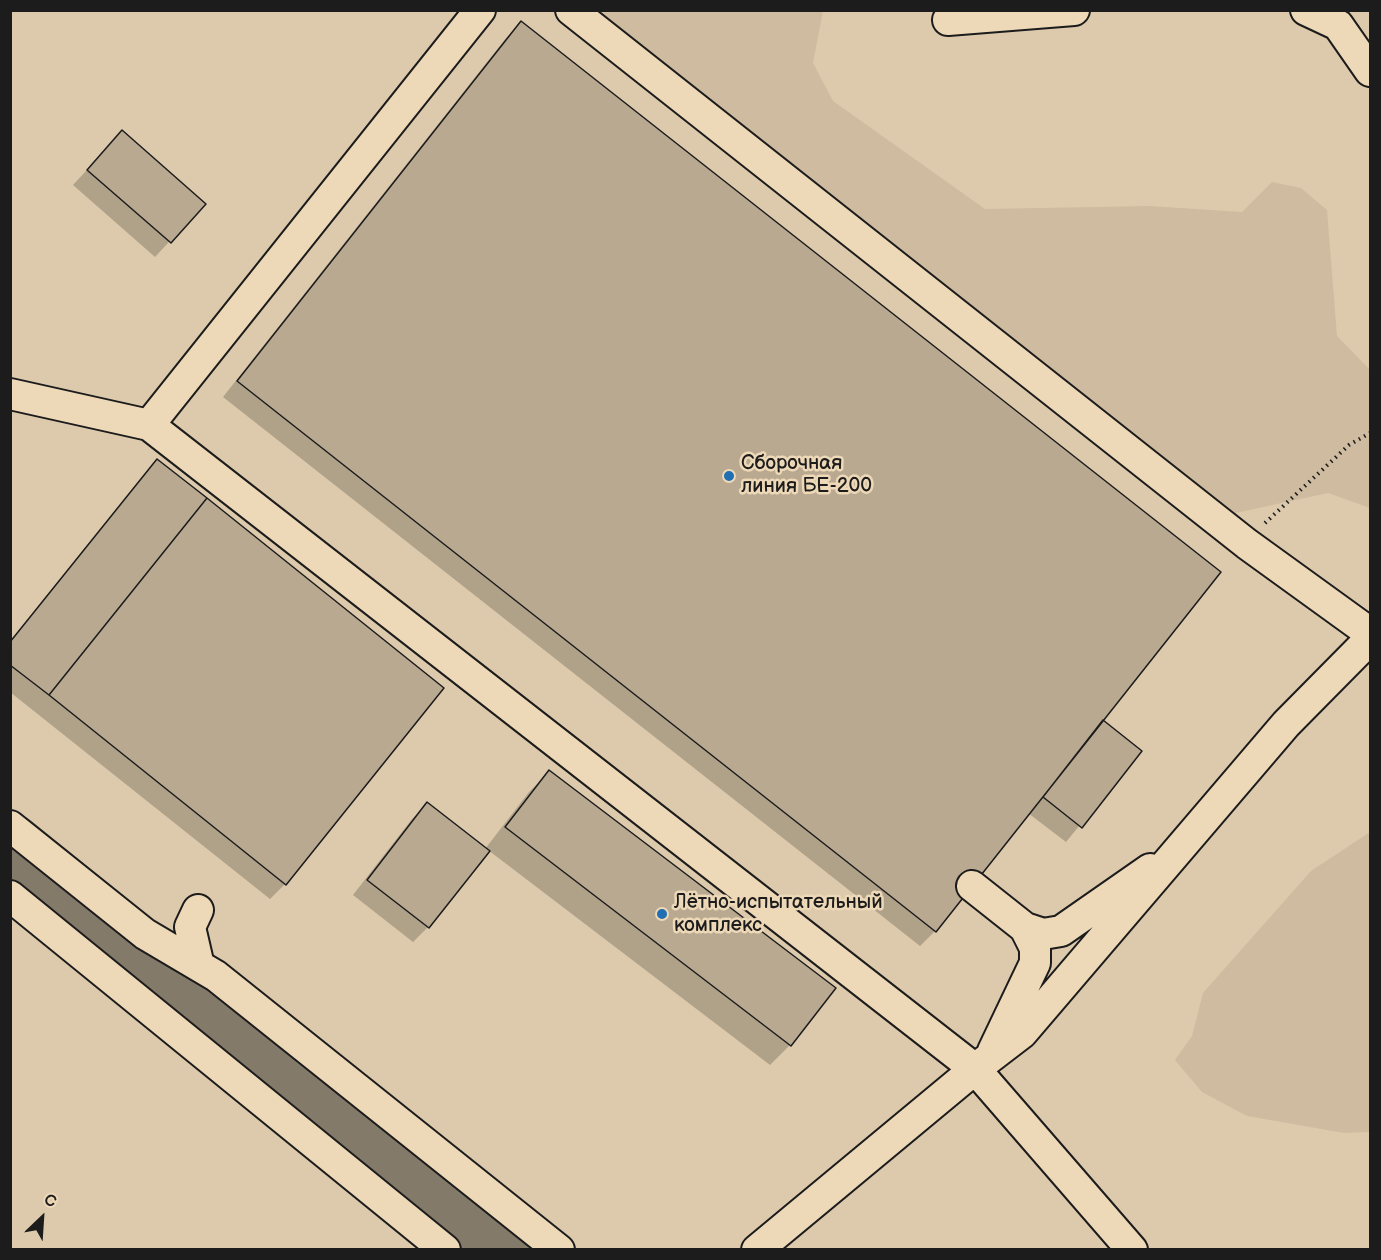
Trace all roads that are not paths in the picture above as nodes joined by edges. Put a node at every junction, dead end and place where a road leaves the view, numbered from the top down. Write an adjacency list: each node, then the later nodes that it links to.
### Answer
1 (480, 10): 8 (lane)
2 (571, 10): 9 (lane)
3 (1074, 10): 5 (lane)
4 (1306, 10): 6 (lane)
5 (948, 20)
6 (1371, 71)
7 (10, 394): 8 (lane)
8 (149, 425): 18 (lane)
9 (1371, 633)
10 (1371, 639): 12 (lane)
11 (10, 826): 17 (lane)
12 (1184, 844): 16 (lane); 18 (lane)
13 (972, 886): 16 (lane)
14 (10, 896): 19 (lane)
15 (198, 910): 17 (lane)
16 (1025, 928): 18 (lane)
17 (200, 966): 20 (lane)
18 (982, 1063): 21 (lane); 22 (lane)
19 (445, 1250)
20 (559, 1250)
21 (756, 1250)
22 (1132, 1250)

